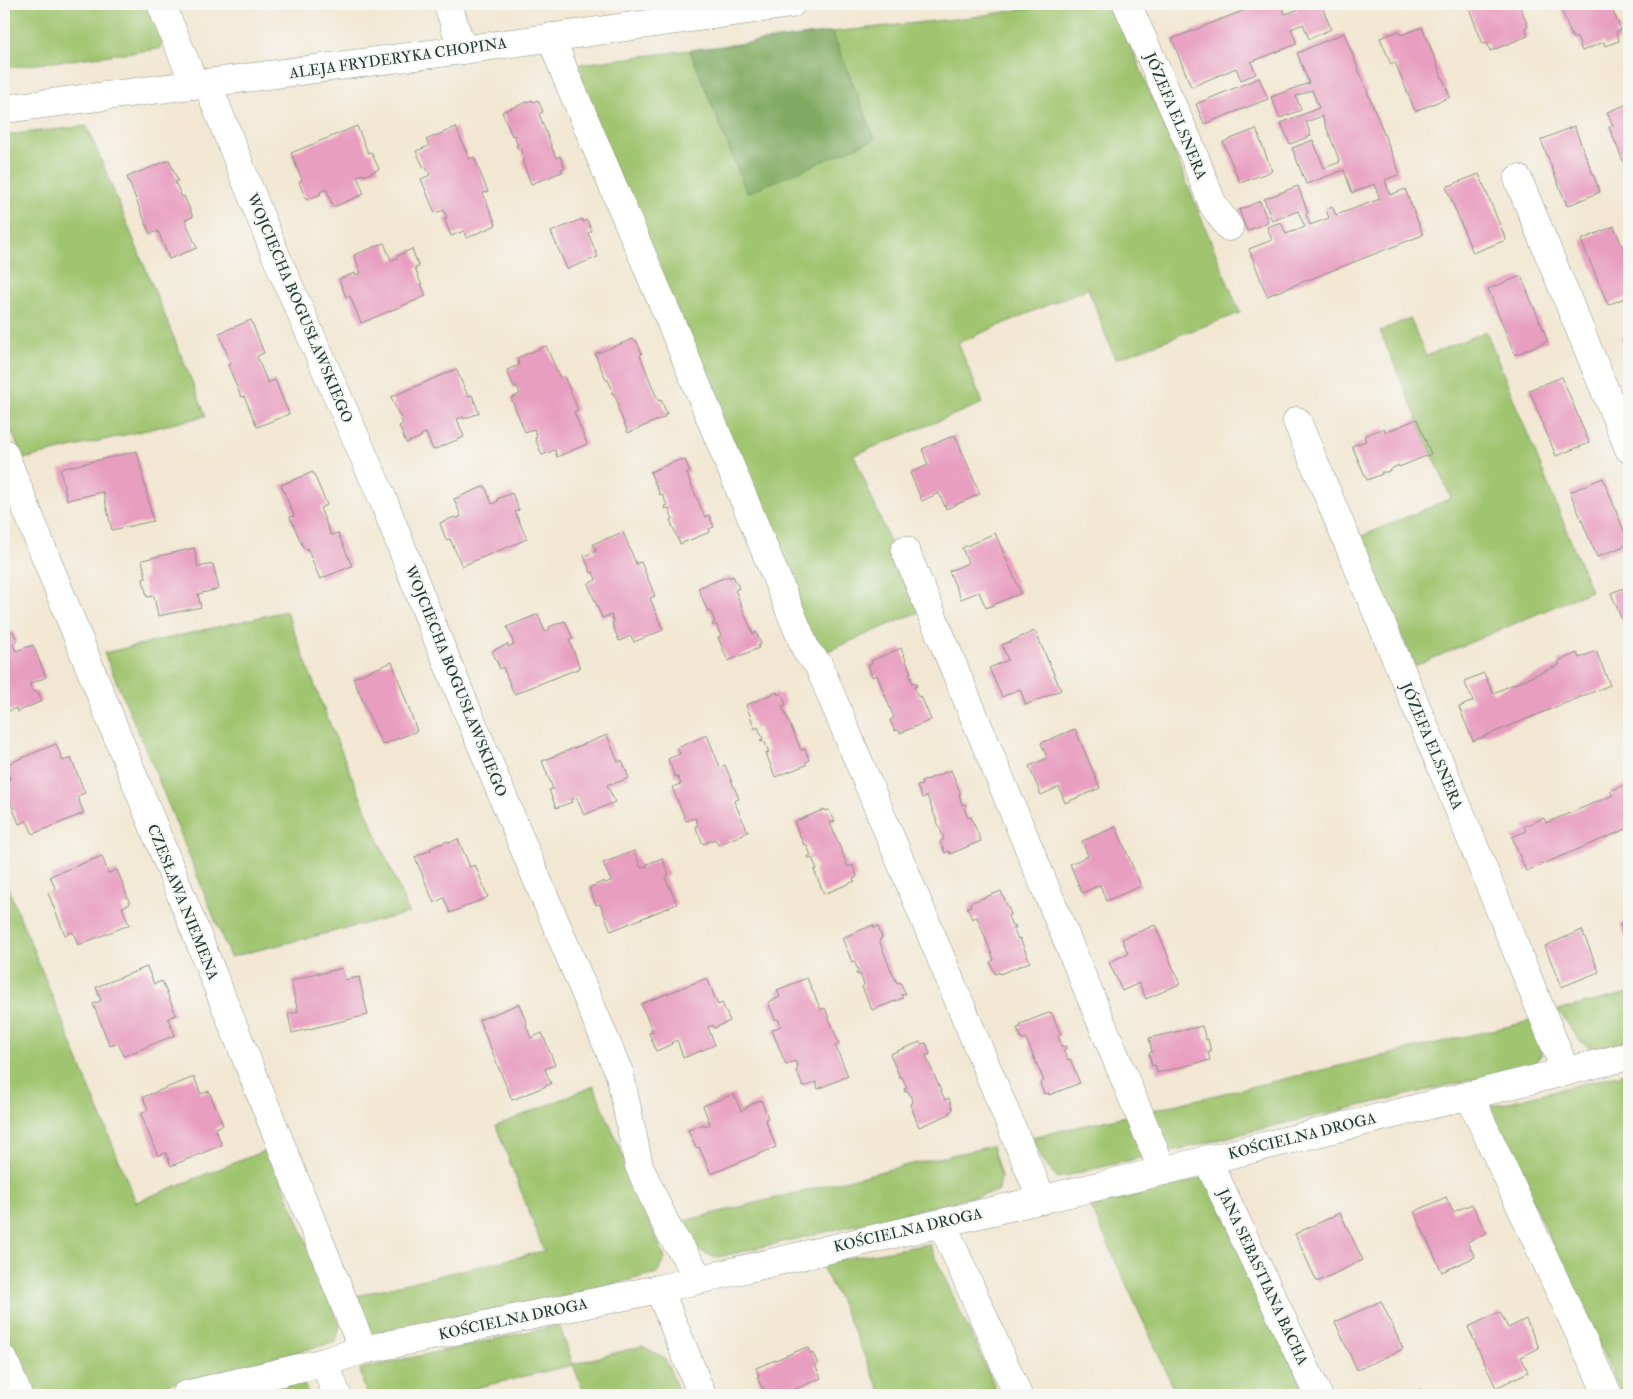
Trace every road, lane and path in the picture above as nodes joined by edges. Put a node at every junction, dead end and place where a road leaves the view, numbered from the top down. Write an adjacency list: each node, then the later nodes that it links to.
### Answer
1 (161, 4): 7 (street, WOJCIECHA BOGUSŁAWSKIEGO)
2 (448, 4): 6 (street)
3 (792, 4): 5 (street, ALEJA FRYDERYKA CHOPINA)
4 (1127, 4): 10 (street, JÓZEFA ELSNERA)
5 (550, 37): 6 (street, ALEJA FRYDERYKA CHOPINA); 20 (street)
6 (462, 50): 7 (street, ALEJA FRYDERYKA CHOPINA)
7 (201, 84): 8 (street, ALEJA FRYDERYKA CHOPINA); 22 (street, WOJCIECHA BOGUSŁAWSKIEGO)
8 (4, 109)
9 (1518, 179): 12 (street)
10 (1229, 227)
11 (1297, 421): 16 (street, JÓZEFA ELSNERA)
12 (1629, 449)
13 (4, 453): 24 (street, CZESŁAWA NIEMENA)
14 (905, 550): 19 (street)
15 (1629, 1056): 16 (street, KOŚCIELNA DROGA)
16 (1566, 1072): 17 (street, KOŚCIELNA DROGA)
17 (1469, 1095): 18 (street, KOŚCIELNA DROGA); 33 (street)
18 (1207, 1159): 19 (street, KOŚCIELNA DROGA); 32 (street, JANA SEBASTIANA BACHA)
19 (1163, 1171): 20 (street, KOŚCIELNA DROGA)
20 (1042, 1200): 21 (street, KOŚCIELNA DROGA)
21 (942, 1223): 22 (street, KOŚCIELNA DROGA); 31 (street)
22 (700, 1279): 23 (street, KOŚCIELNA DROGA)
23 (659, 1289): 24 (street, KOŚCIELNA DROGA); 30 (street)
24 (363, 1350): 26 (street, KOŚCIELNA DROGA)
25 (4, 1360): 27 (street)
26 (324, 1362): 28 (street, KOŚCIELNA DROGA); 29 (street)
27 (18, 1395)
28 (185, 1395)
29 (337, 1395)
30 (702, 1395)
31 (1018, 1395)
32 (1318, 1395)
33 (1608, 1395)

